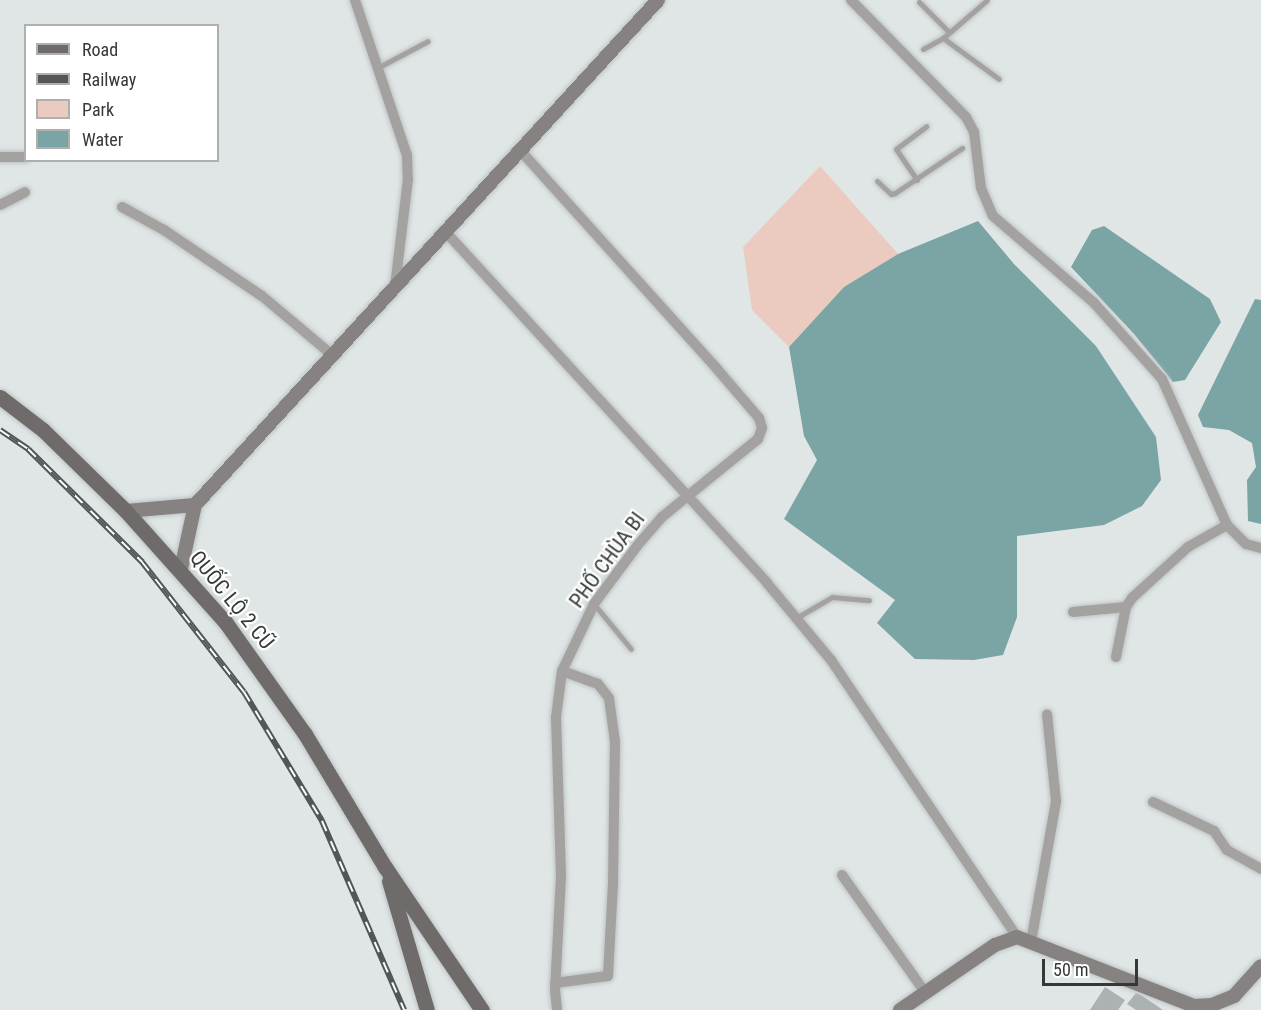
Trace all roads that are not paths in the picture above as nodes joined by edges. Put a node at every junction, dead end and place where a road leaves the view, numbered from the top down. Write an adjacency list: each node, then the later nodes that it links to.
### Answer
1 (355, 0): 10 (street)
2 (658, 0): 14 (street)
3 (851, 0): 29 (street)
4 (987, 0): 6 (lane)
5 (919, 2): 6 (lane)
6 (949, 32): 7 (lane)
7 (943, 38): 9 (lane); 11 (lane)
8 (428, 41): 10 (lane)
9 (923, 49)
10 (379, 67): 23 (street)
11 (999, 79)
12 (926, 126): 17 (lane)
13 (962, 148): 17 (lane)
14 (519, 150): 22 (street); 26 (street, PHỐ CHÙA BI)
15 (0, 157): 16 (street)
16 (24, 157)
17 (917, 180): 18 (lane)
18 (877, 181)
19 (25, 192): 20 (street)
20 (0, 204)
21 (122, 207): 24 (street)
22 (444, 230): 23 (street); 26 (street)
23 (395, 286): 24 (street)
24 (332, 354): 27 (street)
25 (0, 397): 28 (main road, QUỐC LỘ 2 CŨ)
26 (685, 497): 33 (street, PHỐ CHÙA BI); 36 (street)
27 (195, 505): 28 (street); 31 (street)
28 (126, 511): 31 (main road, QUỐC LỘ 2 CŨ)
29 (1227, 525): 30 (street); 34 (street)
30 (1261, 548)
31 (181, 569): 42 (main road, QUỐC LỘ 2 CŨ)
32 (869, 600): 36 (lane)
33 (594, 604): 37 (lane); 39 (street, PHỐ CHÙA BI)
34 (1126, 607): 35 (street); 38 (street)
35 (1072, 612)
36 (796, 618): 45 (street)
37 (631, 649)
38 (1116, 657)
39 (562, 671): 49 (street, PHỐ CHÙA BI); 49 (street)
40 (1047, 714): 46 (street)
41 (1152, 802): 43 (street)
42 (385, 867): 51 (main road, QUỐC LỘ 2 CŨ); 52 (main road, QUỐC LỘ 2 CŨ)
43 (1261, 869)
44 (842, 875): 50 (street)
45 (1017, 937): 46 (street); 50 (street)
46 (1031, 942): 48 (street)
47 (1261, 966): 48 (street)
48 (1256, 979)
49 (555, 983): 53 (street, PHỐ CHÙA BI)
50 (924, 991): 54 (street)
51 (427, 1010)
52 (482, 1010)
53 (557, 1010)
54 (900, 1010)

